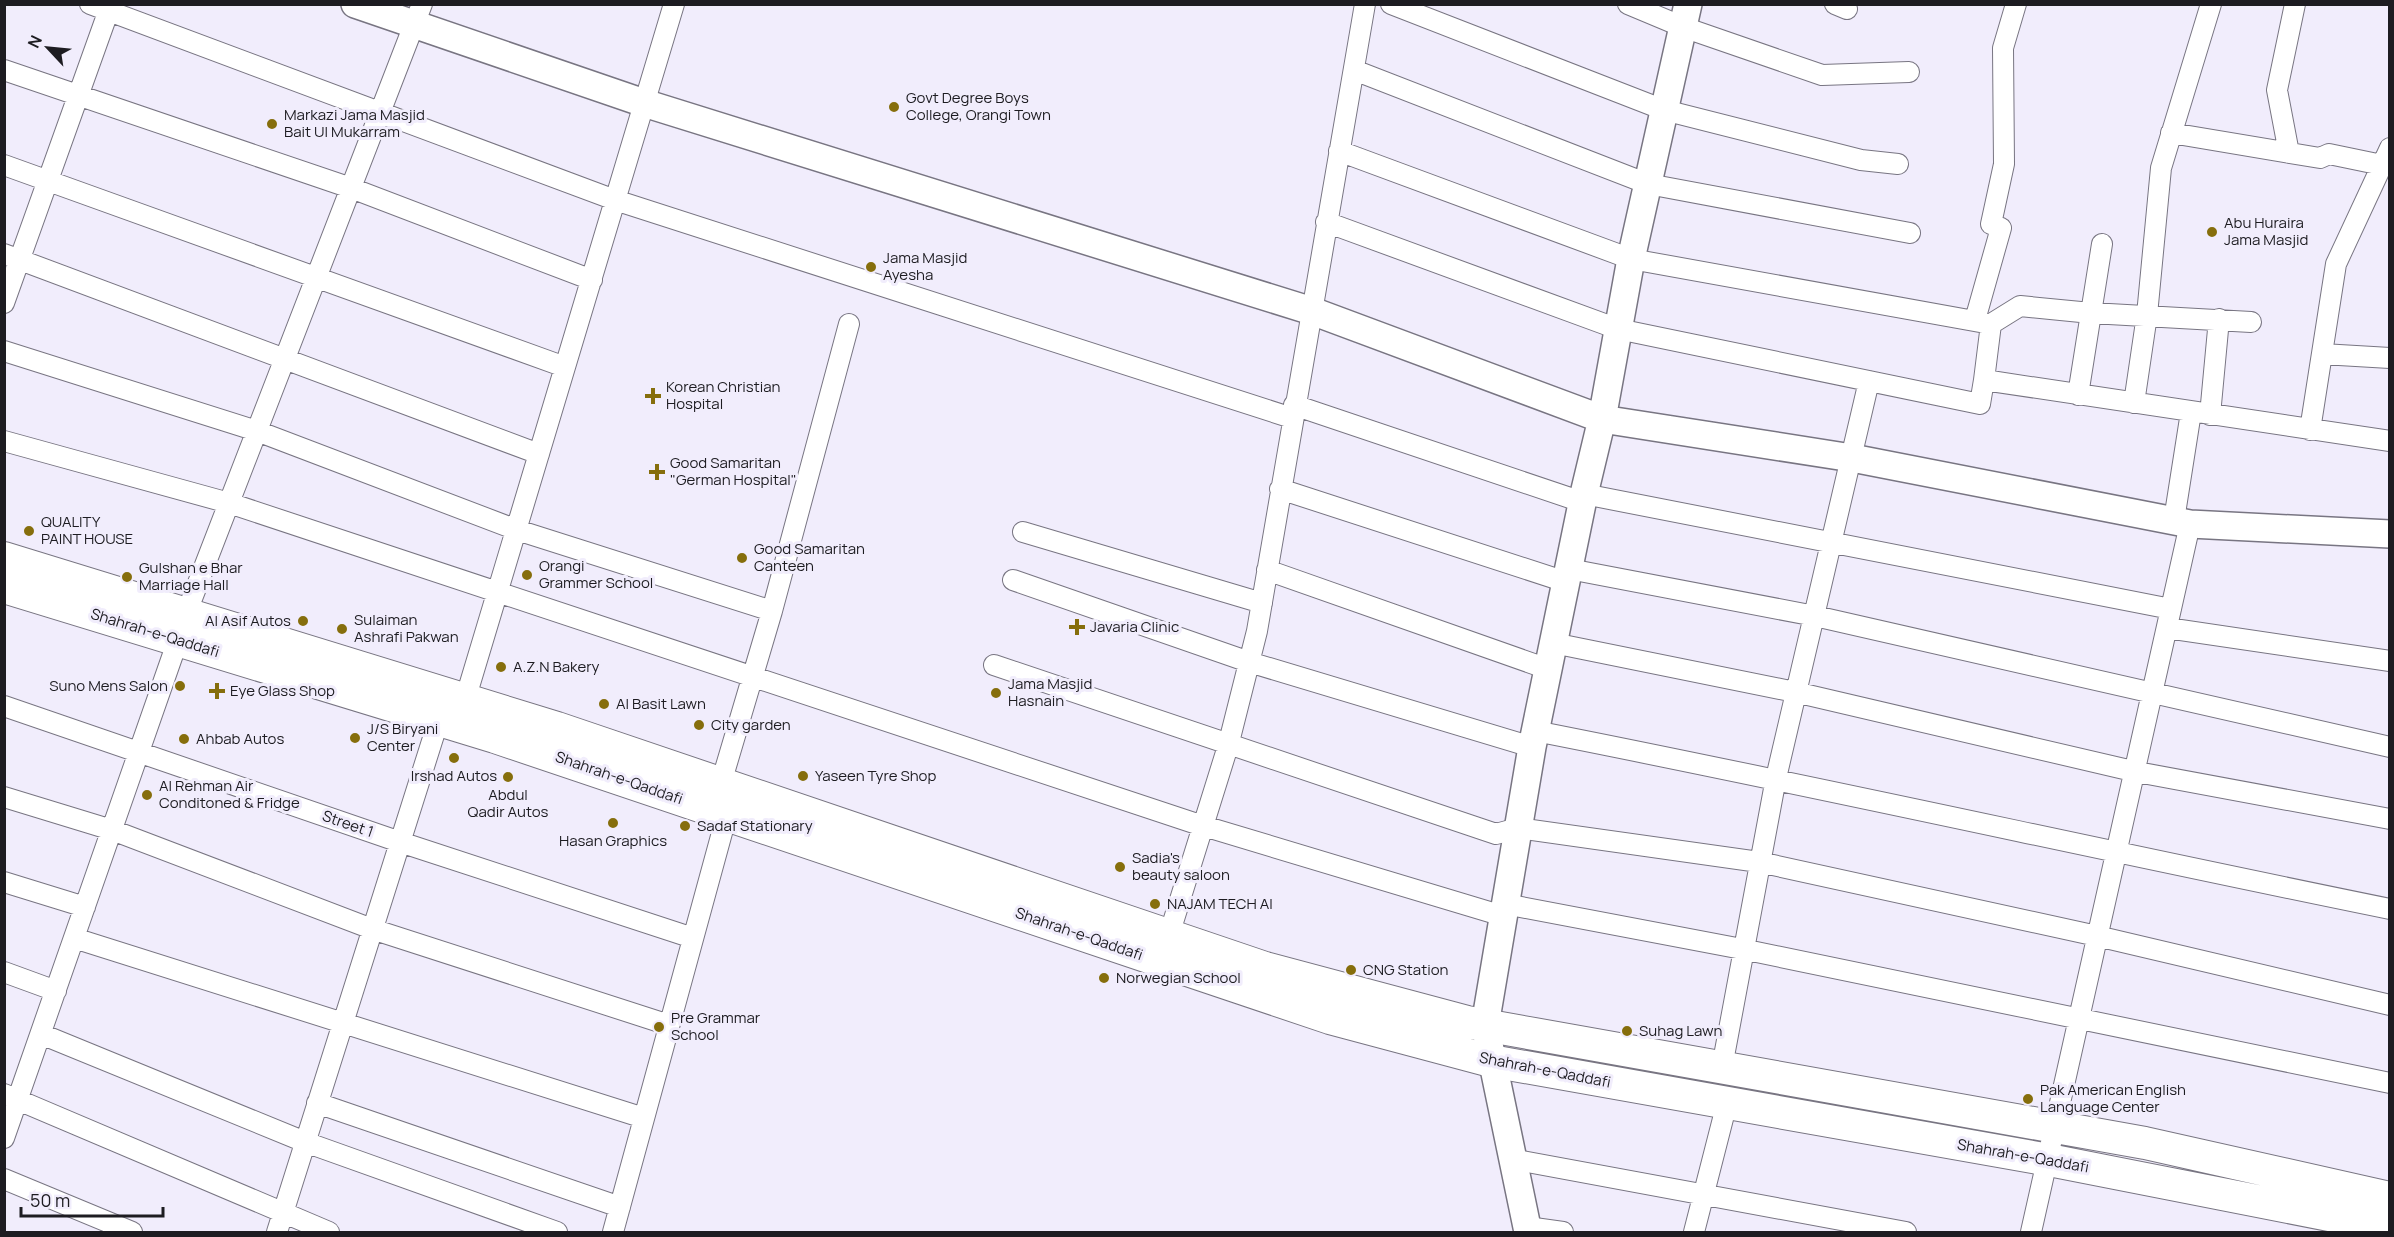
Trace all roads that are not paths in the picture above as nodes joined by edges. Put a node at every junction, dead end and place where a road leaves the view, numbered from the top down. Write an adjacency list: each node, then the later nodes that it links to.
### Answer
1 (90, 4): 10 (street)
2 (355, 4): 11 (street)
3 (674, 4): 17 (street)
4 (1365, 4): 14 (street)
5 (1391, 4): 18 (street)
6 (1628, 4): 12 (street)
7 (2016, 4): 42 (street)
8 (2211, 4): 20 (street)
9 (2295, 4): 22 (street)
10 (110, 8): 16 (street); 19 (street)
11 (418, 15): 17 (street); 19 (street)
12 (1685, 16): 15 (street); 18 (street)
13 (4, 70): 16 (street)
14 (1354, 70): 21 (street); 27 (street)
15 (1909, 72)
16 (78, 96): 26 (street); 28 (street)
17 (644, 103): 29 (street); 38 (street)
18 (1664, 110): 24 (street); 27 (street)
19 (380, 114): 28 (street); 29 (street)
20 (2171, 133): 22 (street); 40 (street)
21 (1339, 151): 30 (street); 34 (street)
22 (2289, 153): 23 (street)
23 (2386, 157): 47 (street)
24 (1898, 164)
25 (4, 165): 26 (street)
26 (49, 179): 33 (street); 35 (street)
27 (1648, 184): 31 (street); 34 (street)
28 (351, 188): 35 (street); 36 (street)
29 (615, 200): 36 (street); 55 (street)
30 (1326, 222): 38 (street); 45 (street)
31 (1910, 233)
32 (2102, 244): 39 (street)
33 (13, 256): 37 (street); 48 (street)
34 (1631, 259): 42 (street); 45 (street)
35 (317, 276): 48 (street); 50 (street)
36 (591, 280): 50 (street)
37 (4, 303)
38 (1312, 310): 55 (street); 57 (street)
39 (2091, 313): 40 (street); 42 (street); 53 (street)
40 (2147, 315): 41 (street); 54 (street)
41 (2219, 320): 43 (street); 56 (street)
42 (1983, 322): 51 (street)
43 (2251, 322)
44 (849, 324): 79 (street)
45 (1618, 329): 52 (street); 57 (street)
46 (4, 351): 59 (street)
47 (2322, 354): 49 (street); 58 (street)
48 (286, 357): 59 (street); 62 (street)
49 (2390, 358)
50 (565, 367): 62 (street)
51 (1983, 380): 52 (street); 53 (street)
52 (1869, 381): 63 (street)
53 (2078, 394): 54 (street)
54 (2134, 403): 56 (street)
55 (1293, 411): 64 (street); 65 (street)
56 (2200, 413): 58 (street); 67 (street)
57 (1602, 419): 63 (street); 65 (street)
58 (2310, 430): 61 (street)
59 (257, 431): 66 (street); 68 (street)
60 (4, 441): 66 (street)
61 (2390, 441)
62 (539, 454): 68 (street)
63 (1852, 458): 67 (street); 71 (street)
64 (1280, 489): 73 (street); 74 (street)
65 (1583, 498): 71 (street); 74 (street)
66 (229, 503): 77 (street); 82 (street)
67 (2182, 522): 70 (street); 81 (street)
68 (517, 530): 77 (street); 79 (street)
69 (1023, 532): 78 (street)
70 (2390, 534)
71 (1830, 542): 80 (street); 81 (street)
72 (4, 558): 82 (main road, Shahrah-e-Qaddafi)
73 (1267, 570): 78 (street); 83 (street)
74 (1567, 575): 80 (street); 83 (street)
75 (1013, 580): 85 (street)
76 (4, 587): 82 (main road, Shahrah-e-Qaddafi)
77 (498, 592): 87 (street); 90 (street)
78 (1262, 603): 85 (street)
79 (772, 611): 87 (street)
80 (1815, 616): 88 (street); 89 (street)
81 (2169, 618): 84 (street); 89 (street)
82 (182, 627): 90 (main road, Shahrah-e-Qaddafi); 92 (main road, Shahrah-e-Qaddafi); 96 (street)
83 (1551, 656): 88 (street); 93 (street)
84 (2390, 661)
85 (1249, 662): 93 (street); 94 (street)
86 (994, 665): 94 (street)
87 (753, 677): 99 (street); 102 (street)
88 (1795, 692): 97 (street); 98 (street)
89 (2154, 693): 95 (street); 97 (street)
90 (465, 700): 99 (main road, Shahrah-e-Qaddafi)
91 (4, 706): 96 (street, Street 1)
92 (439, 719): 99 (main road, Shahrah-e-Qaddafi); 105 (street)
93 (1534, 739): 98 (street); 103 (street)
94 (1228, 746): 102 (street); 103 (street)
95 (2390, 747)
96 (140, 751): 104 (street); 105 (street, Street 1)
97 (2137, 772): 101 (street); 106 (street)
98 (1776, 778): 106 (street); 107 (street)
99 (728, 795): 113 (main road, Shahrah-e-Qaddafi); 116 (street); 126 (main road, Shahrah-e-Qaddafi)
100 (4, 797): 104 (street)
101 (2390, 819)
102 (1205, 827): 111 (street); 113 (street)
103 (1518, 828): 107 (street); 111 (street)
104 (112, 830): 109 (street); 112 (street)
105 (400, 842): 112 (street); 116 (street, Street 1)
106 (2118, 854): 110 (street); 114 (street)
107 (1759, 862): 114 (street); 117 (street)
108 (4, 882): 109 (street)
109 (85, 907): 115 (street)
110 (2390, 909)
111 (1504, 910): 117 (street); 124 (street)
112 (372, 929): 122 (street); 123 (street)
113 (1169, 935): 124 (main road, Shahrah-e-Qaddafi)
114 (2097, 936): 120 (street); 121 (street)
115 (74, 938): 119 (street); 122 (street)
116 (693, 938): 123 (street)
117 (1742, 949): 121 (street); 127 (street)
118 (4, 972): 119 (street)
119 (56, 991): 125 (street)
120 (2390, 1005)
121 (2078, 1020): 128 (street); 133 (street)
122 (343, 1023): 130 (street); 132 (street)
123 (669, 1025): 132 (street)
124 (1485, 1025): 126 (street); 127 (main road, Shahrah-e-Qaddafi)
125 (41, 1034): 129 (street); 135 (street)
126 (1491, 1061): 131 (main road, Shahrah-e-Qaddafi); 136 (street)
127 (1722, 1067): 133 (main road, Shahrah-e-Qaddafi)
128 (2390, 1083)
129 (11, 1097): 134 (street); 142 (street)
130 (317, 1103): 135 (street); 141 (street)
131 (1727, 1103): 137 (main road, Shahrah-e-Qaddafi); 139 (street)
132 (644, 1118): 141 (street)
133 (2054, 1127): 137 (street); 140 (main road, Shahrah-e-Qaddafi)
134 (4, 1138)
135 (305, 1142): 142 (street); 148 (street)
136 (1511, 1159): 139 (street); 144 (street)
137 (2049, 1160): 143 (main road, Shahrah-e-Qaddafi); 153 (street)
138 (4, 1179): 145 (street)
139 (1704, 1195): 151 (street); 152 (street)
140 (2390, 1198)
141 (620, 1207): 149 (street)
142 (283, 1213): 146 (street); 147 (street)
143 (2390, 1227)
144 (1528, 1230): 150 (street)
145 (132, 1233)
146 (277, 1233)
147 (329, 1233)
148 (557, 1233)
149 (613, 1233)
150 (1563, 1233)
151 (1694, 1233)
152 (1906, 1233)
153 (2031, 1233)

